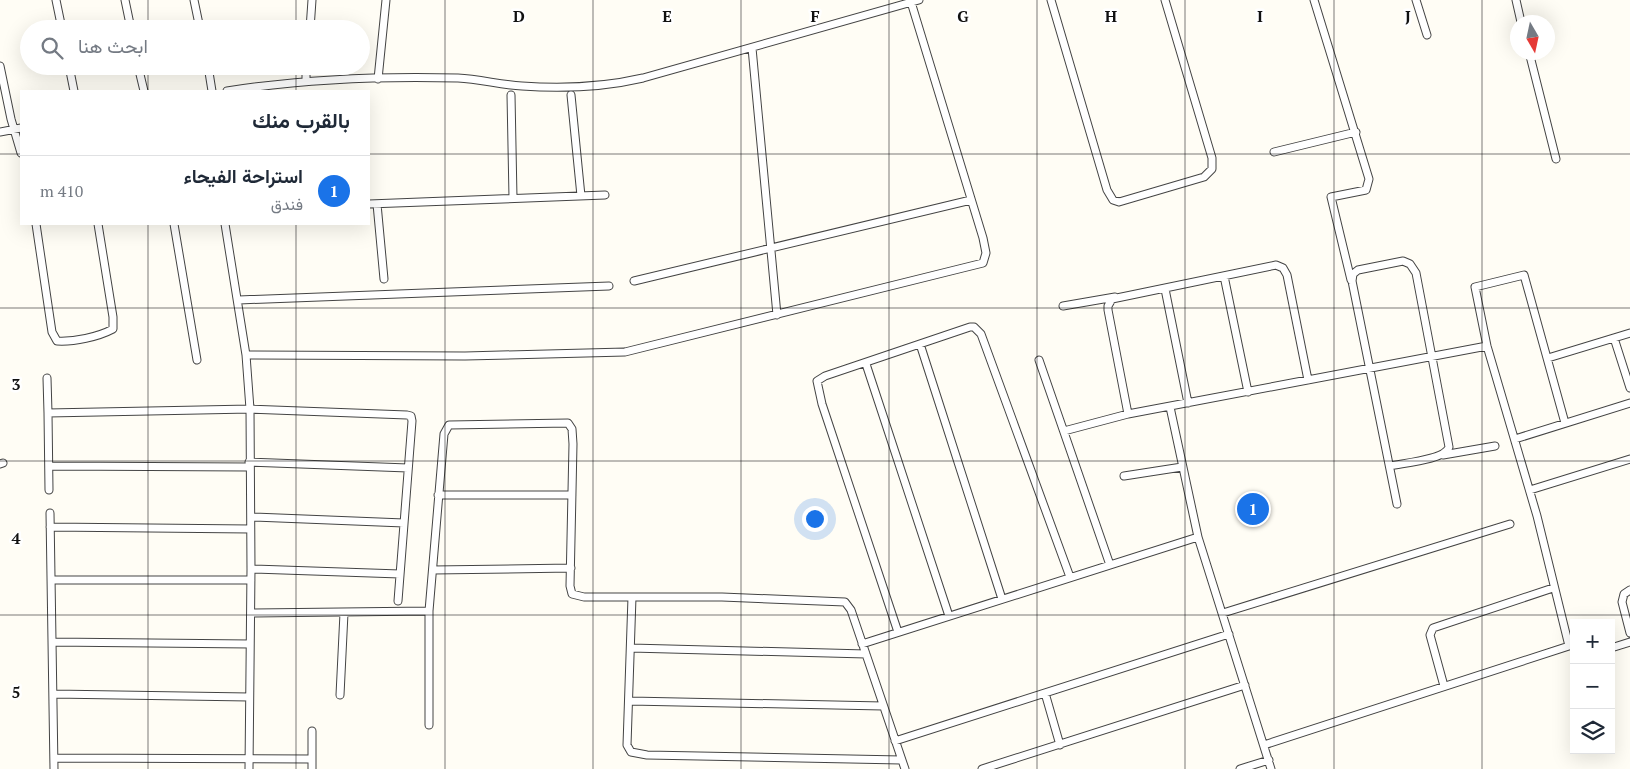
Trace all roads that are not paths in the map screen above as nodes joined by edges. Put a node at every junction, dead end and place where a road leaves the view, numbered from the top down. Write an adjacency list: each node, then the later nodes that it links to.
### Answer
1 (56, 0): 14 (street)
2 (125, 0): 15 (street)
3 (194, 0): 16 (street)
4 (312, 0): 17 (street)
5 (386, 0): 26 (street)
6 (919, 0): 12 (street)
7 (1050, 0): 8 (street)
8 (1165, 0)
9 (1314, 0): 36 (street)
10 (1416, 0): 18 (street)
11 (1516, 0): 13 (street)
12 (911, 2): 19 (street); 43 (street)
13 (1519, 15)
14 (60, 20)
15 (129, 20)
16 (198, 20)
17 (311, 20)
18 (1427, 35)
19 (752, 48): 26 (street); 50 (street)
20 (1530, 60): 39 (street)
21 (0, 66): 34 (street)
22 (71, 75): 28 (street)
23 (140, 75): 29 (street)
24 (209, 75): 30 (street)
25 (306, 75): 27 (street)
26 (378, 79): 27 (street)
27 (306, 81): 31 (street)
28 (74, 90)
29 (144, 90)
30 (212, 90)
31 (235, 90)
32 (511, 95): 42 (street)
33 (571, 95): 41 (street)
34 (18, 129): 35 (street); 37 (street)
35 (0, 132)
36 (1356, 132): 38 (street); 55 (street)
37 (20, 144)
38 (1274, 152)
39 (1556, 159)
40 (605, 195): 41 (street)
41 (581, 196): 42 (street)
42 (513, 198): 45 (street)
43 (971, 200): 50 (street); 60 (street)
44 (370, 204): 45 (street)
45 (377, 204): 52 (street)
46 (36, 225): 47 (street)
47 (98, 225)
48 (174, 225): 68 (street)
49 (225, 225): 58 (street)
50 (771, 248): 53 (street); 60 (street)
51 (1224, 276): 56 (street); 73 (street); 75 (street)
52 (384, 279)
53 (634, 281)
54 (609, 286): 58 (street)
55 (1353, 287): 66 (street); 71 (street)
56 (1166, 289): 57 (street); 76 (street)
57 (1118, 296): 59 (street); 81 (street)
58 (239, 300): 65 (street)
59 (1063, 306)
60 (777, 315): 65 (street)
61 (1630, 333): 62 (street)
62 (1614, 338): 67 (street); 74 (street)
63 (920, 344): 70 (street); 111 (street); 117 (street)
64 (1487, 346): 66 (street); 67 (street); 84 (street)
65 (246, 355): 79 (street)
66 (1433, 356): 71 (street); 86 (street)
67 (1548, 358): 82 (street)
68 (197, 360)
69 (1039, 360): 83 (street)
70 (866, 364): 123 (street); 124 (street)
71 (1370, 368): 73 (street); 91 (street)
72 (47, 378): 80 (street)
73 (1308, 380): 75 (street)
74 (1630, 388)
75 (1248, 392): 76 (street)
76 (1188, 403): 78 (street)
77 (1630, 403): 82 (street)
78 (1170, 407): 81 (street); 90 (street)
79 (250, 409): 80 (street); 88 (street); 92 (street)
80 (48, 413): 89 (street)
81 (1128, 414): 83 (street)
82 (1565, 423): 84 (street)
83 (1064, 431): 106 (street)
84 (1515, 439): 95 (street)
85 (1495, 446): 86 (street)
86 (1440, 456): 91 (street)
87 (1630, 460): 95 (street)
88 (249, 464): 89 (street); 92 (street); 100 (street)
89 (49, 466): 94 (street)
90 (1182, 466): 93 (street); 105 (street)
91 (1390, 466): 98 (street)
92 (408, 468): 101 (street)
93 (1124, 476)
94 (49, 490)
95 (1530, 490): 114 (street)
96 (438, 495): 97 (street); 97 (street); 109 (street)
97 (572, 496): 107 (street)
98 (1397, 504)
99 (50, 513): 103 (street)
100 (251, 516): 101 (street); 104 (street)
101 (404, 523): 110 (street)
102 (1510, 524): 122 (street)
103 (50, 526): 104 (street); 112 (street)
104 (250, 529): 108 (street)
105 (1198, 537): 106 (street); 122 (street)
106 (1110, 564): 111 (street)
107 (571, 568): 109 (street); 116 (street)
108 (251, 569): 110 (street); 113 (street)
109 (433, 570): 119 (street)
110 (400, 574): 118 (street)
111 (1070, 577): 117 (street)
112 (51, 580): 113 (street); 127 (street)
113 (251, 580): 120 (street)
114 (1553, 588): 131 (street); 136 (street)
115 (1630, 590): 125 (street)
116 (632, 597): 130 (street); 133 (street)
117 (1002, 599): 123 (street)
118 (398, 601)
119 (429, 611): 121 (street); 143 (street)
120 (251, 613): 121 (street); 129 (street)
121 (344, 613): 139 (street)
122 (1223, 613): 126 (street)
123 (949, 616): 124 (street)
124 (898, 632): 130 (street)
125 (1630, 633)
126 (1229, 634): 135 (street); 137 (street)
127 (52, 642): 129 (street); 138 (street)
128 (1630, 642): 132 (street)
129 (250, 644): 140 (street)
130 (862, 644): 134 (street)
131 (1569, 646): 136 (street)
132 (1615, 647)
133 (631, 648): 134 (street); 141 (street)
134 (866, 654): 142 (street)
135 (1245, 685): 146 (street); 147 (street)
136 (1444, 686): 147 (street)
137 (1045, 693): 145 (street); 146 (street)
138 (53, 694): 140 (street); 148 (street)
139 (340, 695)
140 (249, 697): 149 (street)
141 (630, 701): 142 (street); 151 (street)
142 (883, 706): 145 (street)
143 (429, 725)
144 (312, 731): 150 (street)
145 (894, 741): 151 (street)
146 (1060, 745): 157 (street)
147 (1264, 745): 152 (street)
148 (54, 758): 149 (street); 153 (street)
149 (249, 759): 150 (street); 154 (street)
150 (312, 759): 155 (street)
151 (901, 760): 156 (street)
152 (1269, 760): 158 (street); 159 (street)
153 (54, 769)
154 (249, 769)
155 (312, 769)
156 (905, 769)
157 (982, 769)
158 (1240, 769)
159 (1271, 769)

